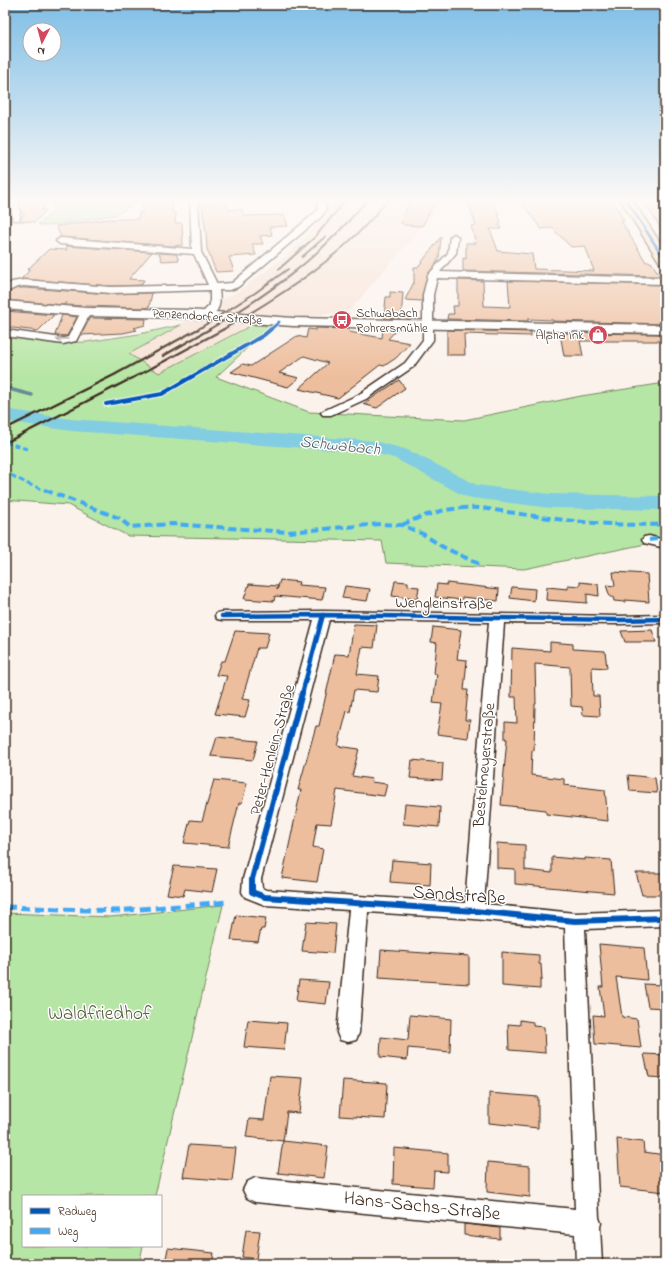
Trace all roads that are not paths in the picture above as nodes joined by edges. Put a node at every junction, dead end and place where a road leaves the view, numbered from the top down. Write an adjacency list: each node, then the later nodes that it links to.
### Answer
1 (200, 260): 6 (street)
2 (265, 260): 6 (street)
3 (446, 260): 4 (street)
4 (433, 275): 5 (street); 11 (street)
5 (665, 281)
6 (214, 288): 7 (street); 10 (street)
7 (5, 290)
8 (5, 305): 9 (main road, Penzendorfer Straße)
9 (86, 312): 10 (main road, Penzendorfer Straße); 13 (street, one-way to 13)
10 (205, 315): 11 (main road, Penzendorfer Straße)
11 (429, 326): 12 (main road, Penzendorfer Straße); 14 (street)
12 (665, 329)
13 (5, 333)
14 (327, 412)
15 (649, 540): 16 (street)
16 (665, 544)
17 (323, 615): 18 (street, Wengleinstraße); 19 (street, Wengleinstraße); 21 (street, Peter-Henlein-Straße)
18 (222, 616)
19 (497, 618): 20 (street, Wengleinstraße); 23 (street, Bestelmeyerstraße)
20 (665, 619)
21 (252, 892): 22 (street, Sandstraße)
22 (359, 904): 23 (street, Sandstraße); 26 (street)
23 (474, 912): 25 (street, Sandstraße)
24 (665, 918): 25 (street, Sandstraße)
25 (575, 921): 28 (street)
26 (348, 1033)
27 (255, 1190): 28 (street, Hans-Sachs-Straße)
28 (589, 1223): 29 (street)
29 (589, 1264)

